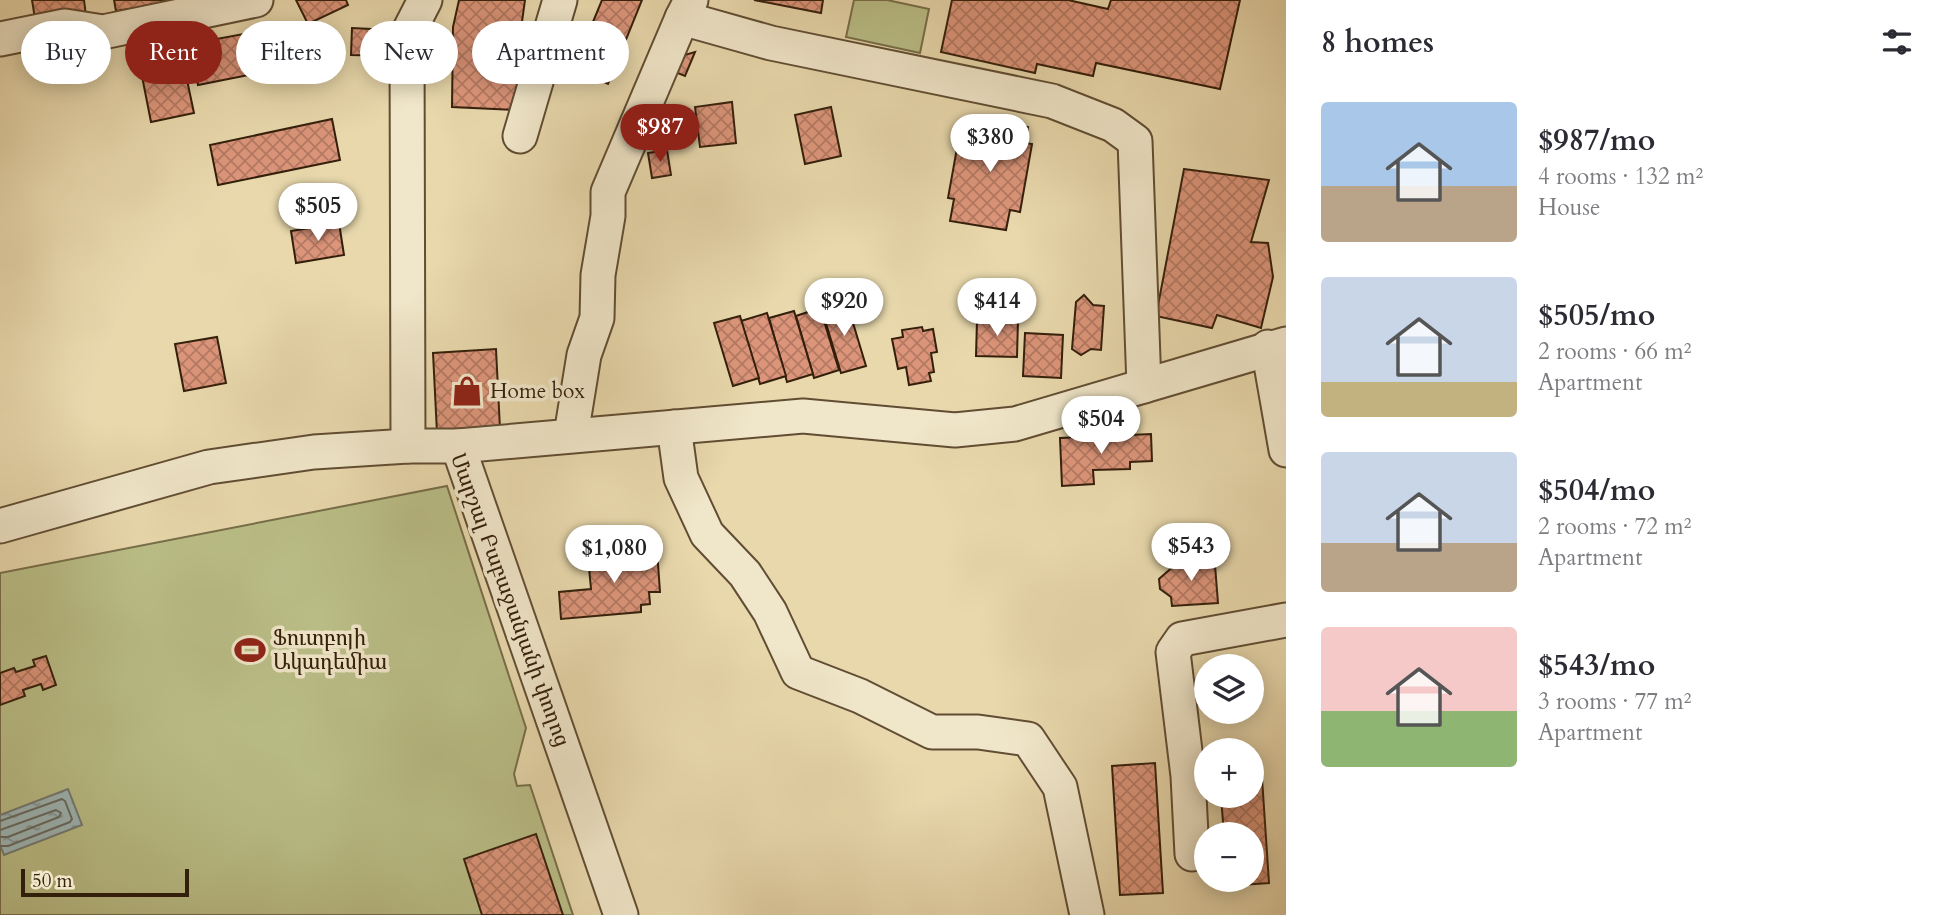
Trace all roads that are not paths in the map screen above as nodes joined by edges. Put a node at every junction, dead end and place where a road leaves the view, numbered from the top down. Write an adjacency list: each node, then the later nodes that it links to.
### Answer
1 (256, 0): 5 (street)
2 (425, 0): 11 (street)
3 (560, 0): 6 (street)
4 (687, 9): 8 (street); 10 (street)
5 (0, 39)
6 (520, 136)
7 (1277, 346): 8 (street); 13 (street)
8 (1144, 386): 9 (street)
9 (674, 427): 10 (street); 18 (street)
10 (571, 435): 12 (street)
11 (408, 446): 12 (street, Մարշալ Բաբաջանյանի փողոց); 14 (street, Մարշալ Բաբաջանյանի փողոց)
12 (458, 446): 17 (street, Մարշալ Բաբաջանյանի փողոց)
13 (1286, 450)
14 (0, 526)
15 (1286, 620): 16 (street)
16 (1192, 854)
17 (621, 915)
18 (1087, 915)

